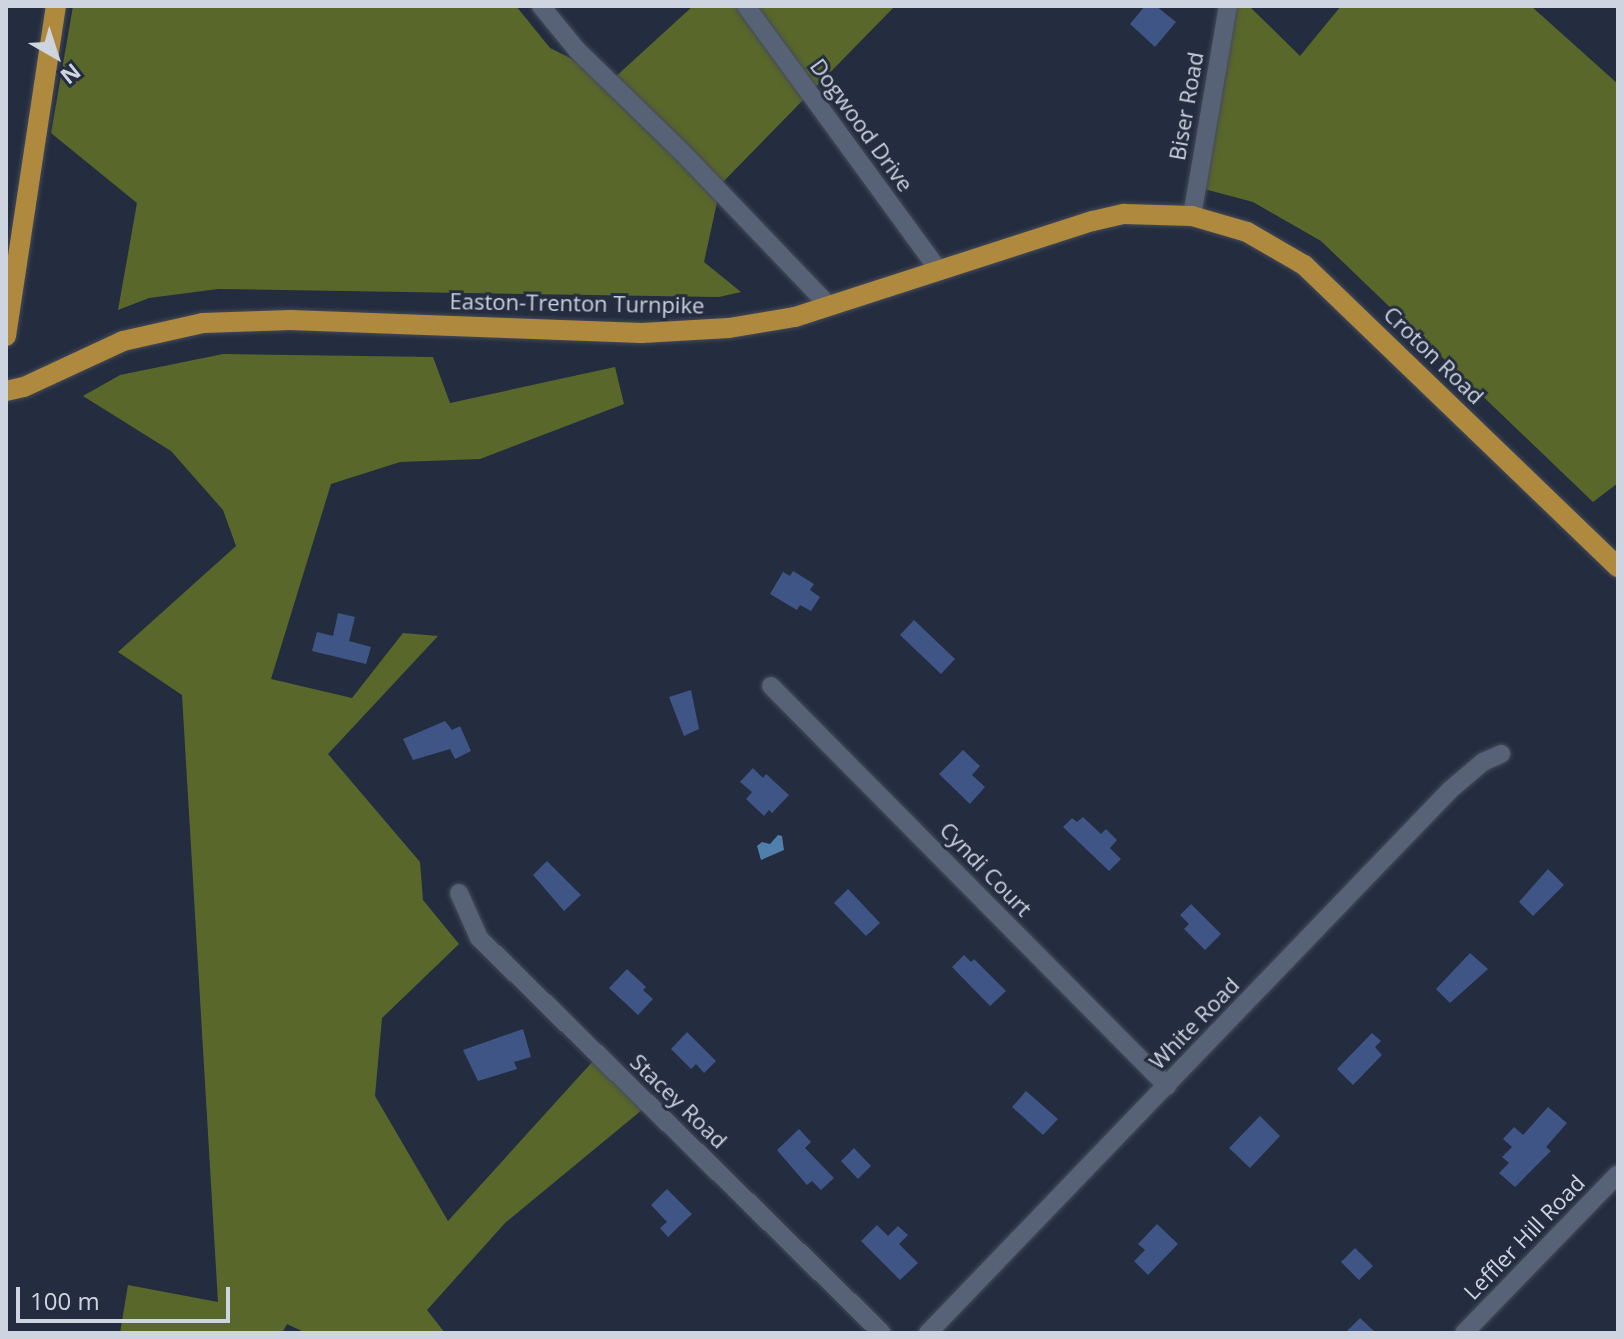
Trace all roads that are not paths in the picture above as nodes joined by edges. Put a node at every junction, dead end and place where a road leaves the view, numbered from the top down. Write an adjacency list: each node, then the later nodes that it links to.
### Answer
1 (56, 6): 8 (main road)
2 (541, 6): 7 (street)
3 (746, 6): 6 (street, Dogwood Drive)
4 (1228, 6): 5 (street, Biser Road)
5 (1192, 216): 6 (main road, Easton-Trenton Turnpike); 10 (main road, Croton Road)
6 (939, 271): 7 (main road, Easton-Trenton Turnpike)
7 (829, 306): 9 (main road, Easton-Trenton Turnpike)
8 (6, 336)
9 (6, 391)
10 (1618, 567)
11 (771, 686): 14 (street, Cyndi Court)
12 (1501, 754): 14 (street, White Road)
13 (459, 893): 16 (street, Stacey Road)
14 (1167, 1086): 17 (street, White Road)
15 (1618, 1174): 18 (street, Leffler Hill Road)
16 (882, 1333)
17 (928, 1333)
18 (1464, 1333)

